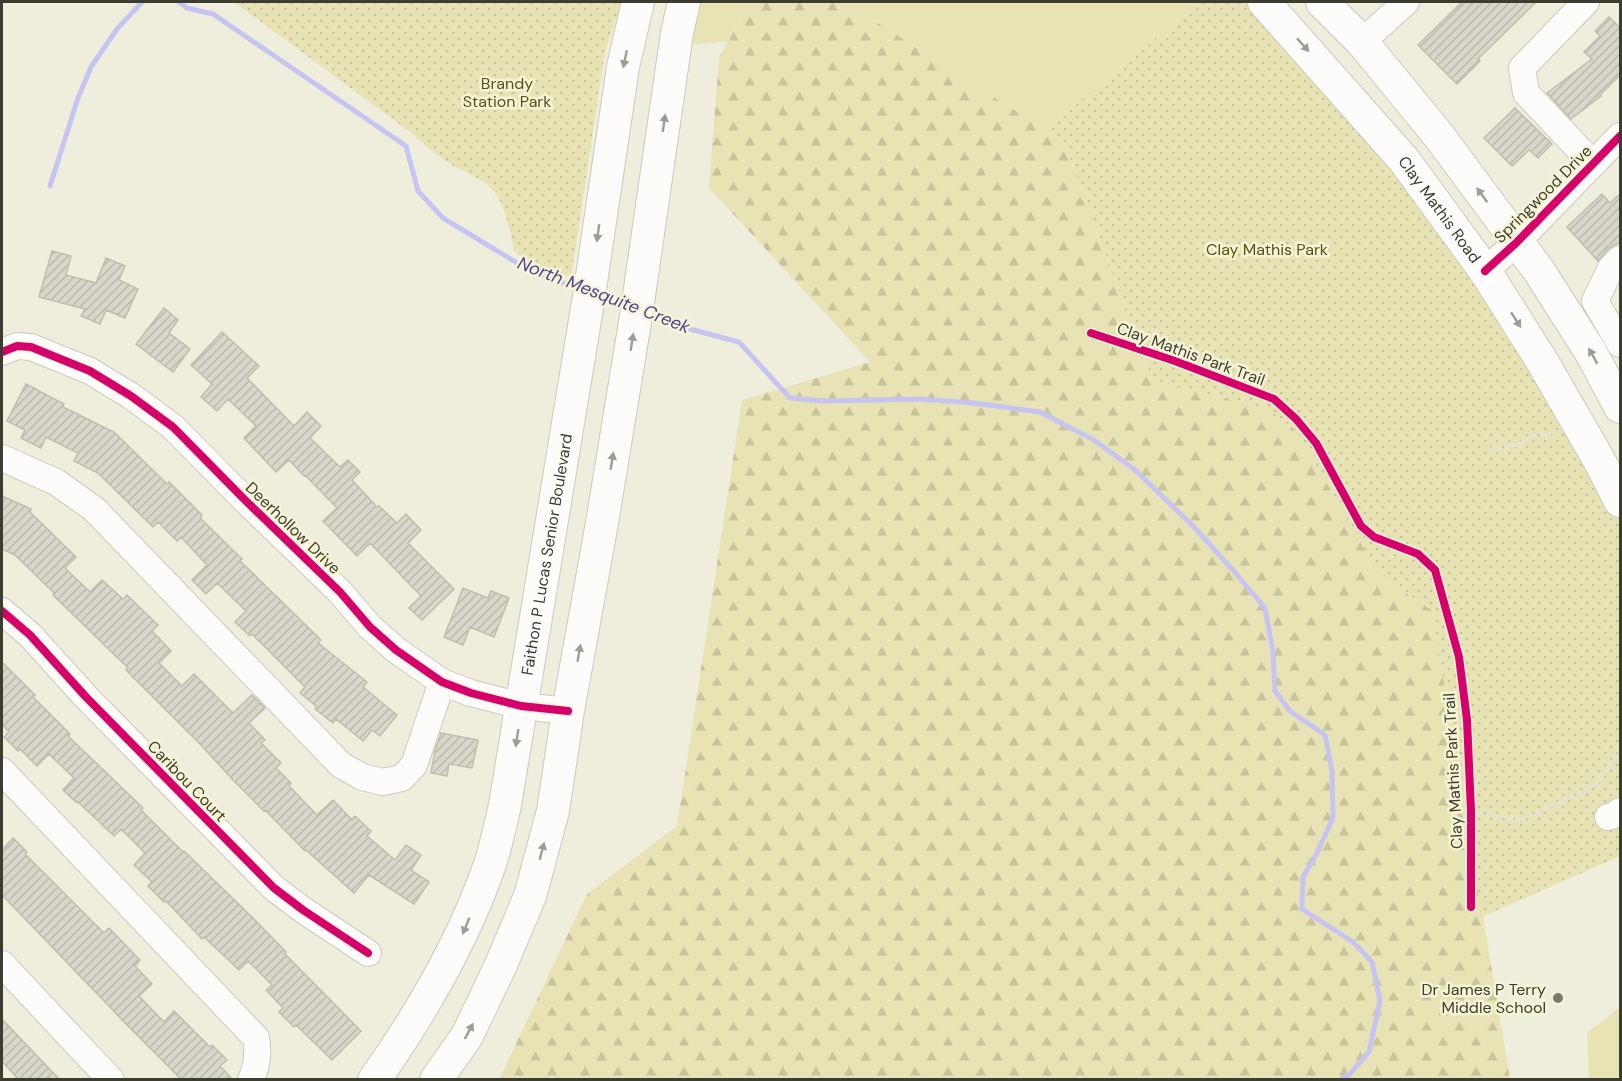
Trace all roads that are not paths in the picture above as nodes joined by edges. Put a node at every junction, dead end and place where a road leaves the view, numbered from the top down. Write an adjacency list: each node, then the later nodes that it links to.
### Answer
1 (638, 2): 20 (main road, Faithon P Lucas Senior Boulevard, one-way to 20)
2 (684, 2): 21 (main road, one-way to 2)
3 (1264, 2): 12 (main road, Clay Mathis Road, one-way to 12)
4 (1322, 2): 7 (main road)
5 (1406, 2): 7 (street)
6 (1586, 2): 9 (street)
7 (1362, 42): 10 (main road, one-way to 7)
8 (1620, 138): 9 (street, Springwood Drive)
9 (1593, 164): 10 (street, Springwood Drive)
10 (1516, 243): 12 (street, Springwood Drive); 15 (main road, one-way to 10)
11 (1620, 259): 13 (street)
12 (1485, 271): 17 (main road, Clay Mathis Road, one-way to 17)
13 (1620, 344)
14 (4, 351): 19 (street, Deerhollow Drive)
15 (1620, 407)
16 (2, 458): 19 (street)
17 (1620, 501)
18 (2, 611): 23 (street, Caribou Court)
19 (442, 682): 20 (street, Deerhollow Drive)
20 (522, 706): 21 (street, Deerhollow Drive); 27 (main road, Faithon P Lucas Senior Boulevard, one-way to 27)
21 (568, 711): 28 (main road, one-way to 21)
22 (2, 771): 26 (street)
23 (368, 954)
24 (2, 964): 25 (street)
25 (111, 1080)
26 (250, 1080)
27 (374, 1080)
28 (436, 1080)

